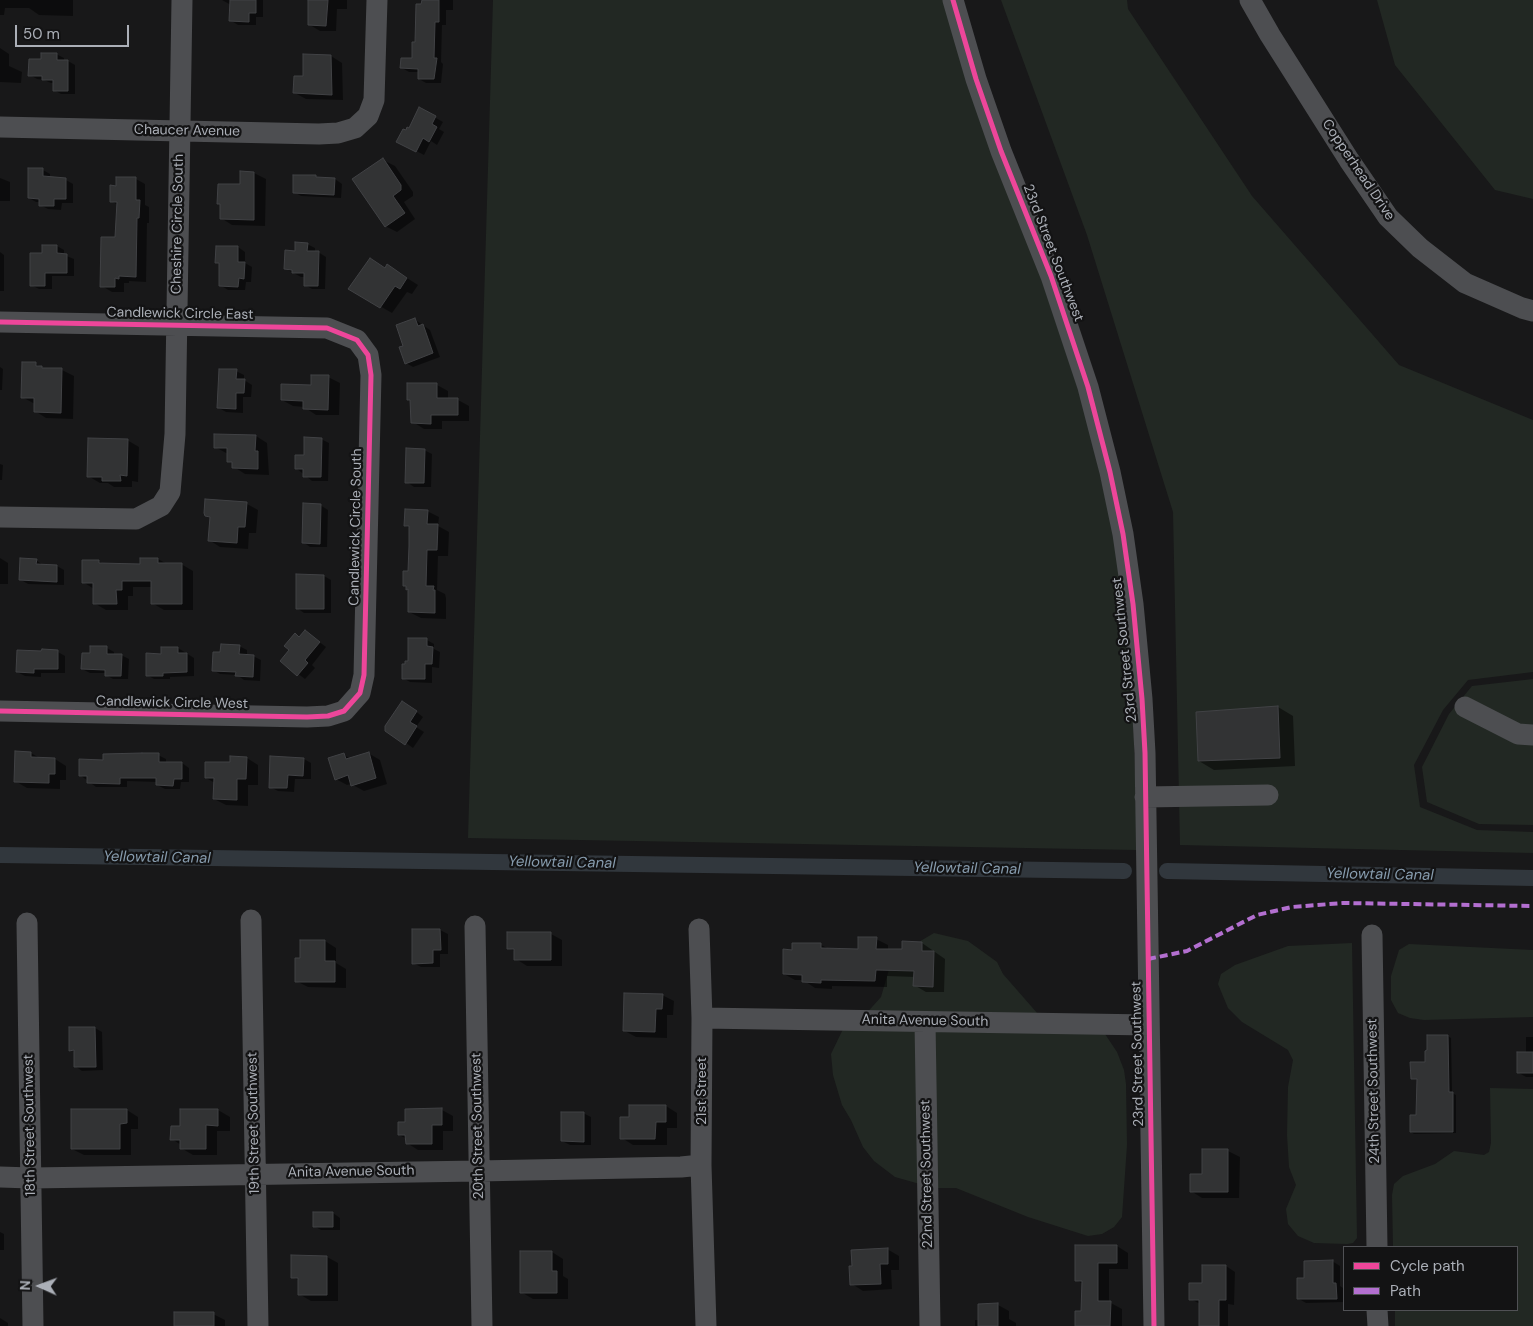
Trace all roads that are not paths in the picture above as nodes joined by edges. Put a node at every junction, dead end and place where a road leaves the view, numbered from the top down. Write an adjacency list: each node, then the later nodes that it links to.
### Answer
1 (182, 0): 6 (street, Cheshire Circle South)
2 (377, 0): 6 (street, Chaucer Avenue)
3 (953, 0): 17 (street, 23rd Street Southwest)
4 (1250, 0): 7 (street, Copperhead Drive)
5 (0, 127): 6 (street, Chaucer Avenue)
6 (180, 131): 9 (street, Cheshire Circle South)
7 (1533, 311)
8 (0, 322): 9 (street, Candlewick Circle East)
9 (176, 325): 10 (street, Candlewick Circle East); 11 (street, Cheshire Circle South)
10 (357, 340): 14 (street, Candlewick Circle South)
11 (0, 517)
12 (1465, 707): 15 (street)
13 (0, 711): 14 (street, Candlewick Circle West)
14 (344, 711)
15 (1533, 735)
16 (1268, 795): 17 (street)
17 (1146, 797): 25 (street, 23rd Street Southwest)
18 (251, 920): 28 (street, 19th Street Southwest)
19 (27, 923): 30 (street, 18th Street Southwest)
20 (475, 926): 27 (street, 20th Street Southwest)
21 (699, 929): 23 (street, 21st Street)
22 (1372, 935): 31 (street, 24th Street Southwest)
23 (702, 1018): 24 (street, Anita Avenue South); 26 (street, 21st Street)
24 (925, 1022): 25 (street, Anita Avenue South); 37 (street, 22nd Street Southwest)
25 (1149, 1025): 38 (street, 23rd Street Southwest)
26 (701, 1165): 27 (street, Anita Avenue South); 36 (street, 21st Street)
27 (478, 1171): 28 (street, Anita Avenue South); 35 (street, 20th Street Southwest)
28 (254, 1173): 30 (street, Anita Avenue South); 34 (street, 19th Street Southwest)
29 (0, 1177): 30 (street, Anita Avenue South)
30 (31, 1178): 33 (street, 18th Street Southwest)
31 (1377, 1246)
32 (1377, 1311): 39 (street)
33 (33, 1326)
34 (258, 1326)
35 (482, 1326)
36 (706, 1326)
37 (930, 1326)
38 (1154, 1326)
39 (1378, 1326)

